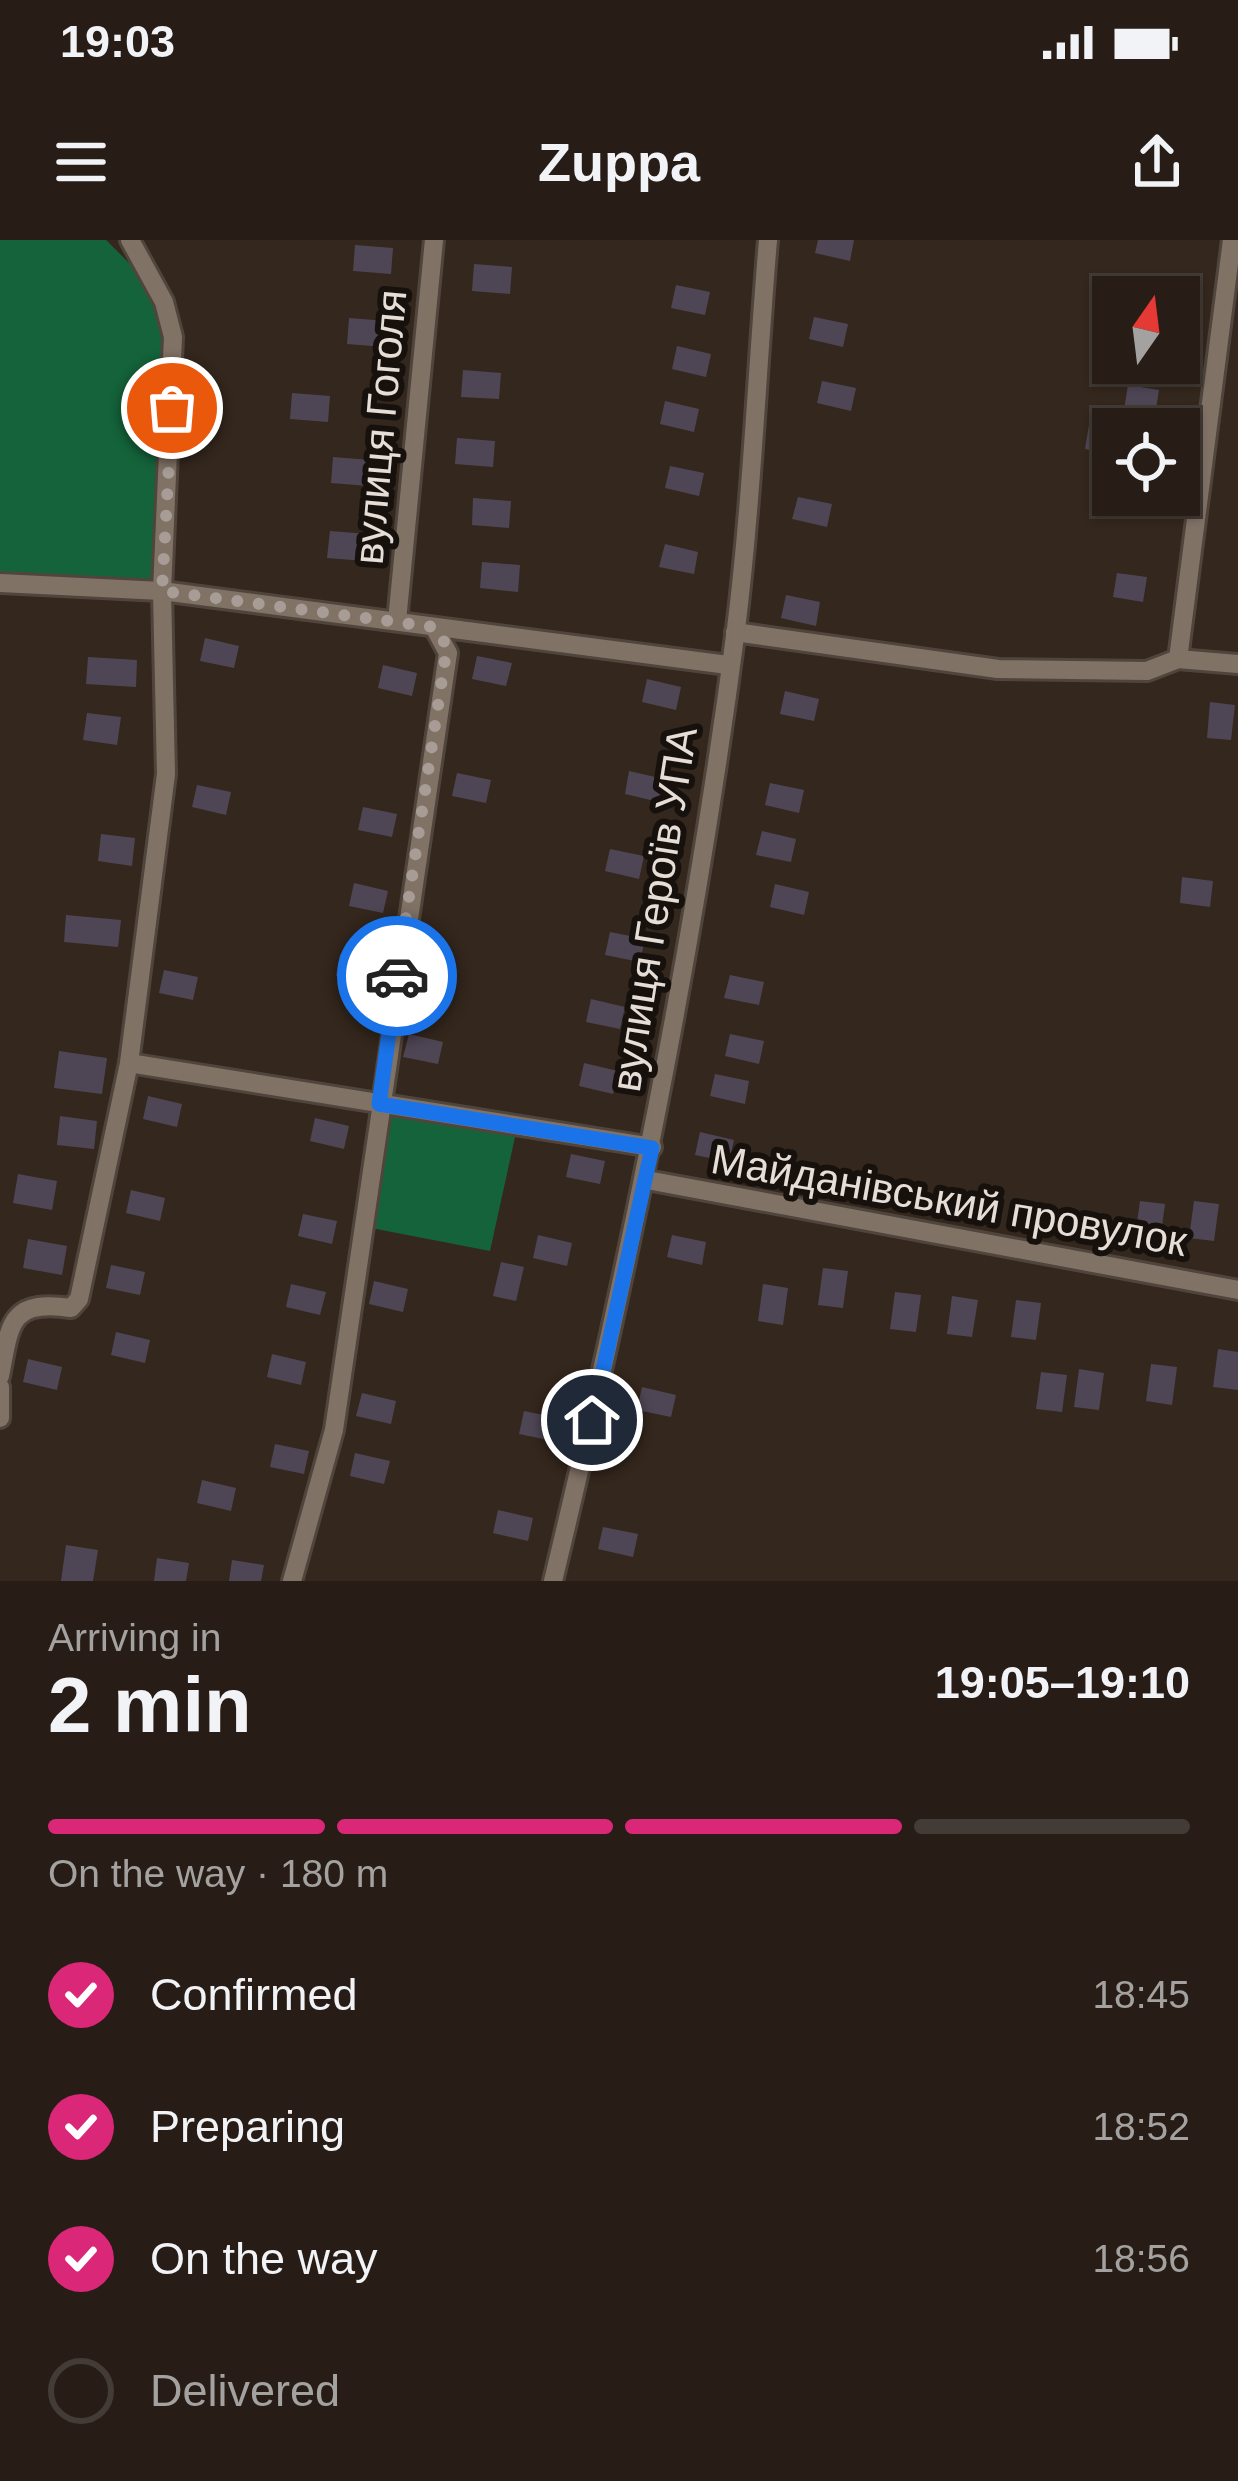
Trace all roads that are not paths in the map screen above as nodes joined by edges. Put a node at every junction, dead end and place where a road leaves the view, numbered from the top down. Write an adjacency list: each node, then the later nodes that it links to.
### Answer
1 (130, 240): 6 (street)
2 (434, 240): 7 (street, вулиця Гоголя)
3 (767, 240): 9 (street, вулиця Героїв УПА)
4 (1232, 240): 10 (street)
5 (0, 584): 6 (street)
6 (162, 591): 7 (street); 13 (street)
7 (397, 621): 8 (street)
8 (434, 627): 11 (street); 14 (street)
9 (735, 632): 10 (street); 11 (street, вулиця Героїв УПА)
10 (1178, 658): 12 (street)
11 (728, 664): 15 (street, вулиця Героїв УПА)
12 (1238, 664)
13 (129, 1063): 14 (street); 18 (street)
14 (379, 1104): 15 (street); 21 (street)
15 (652, 1148): 16 (street, вулиця Героїв УПА)
16 (646, 1180): 17 (street, Майданівський провулок); 22 (street, вулиця Героїв УПА)
17 (1238, 1290)
18 (0, 1376)
19 (0, 1387): 20 (street)
20 (0, 1418)
21 (292, 1581)
22 (553, 1581)

